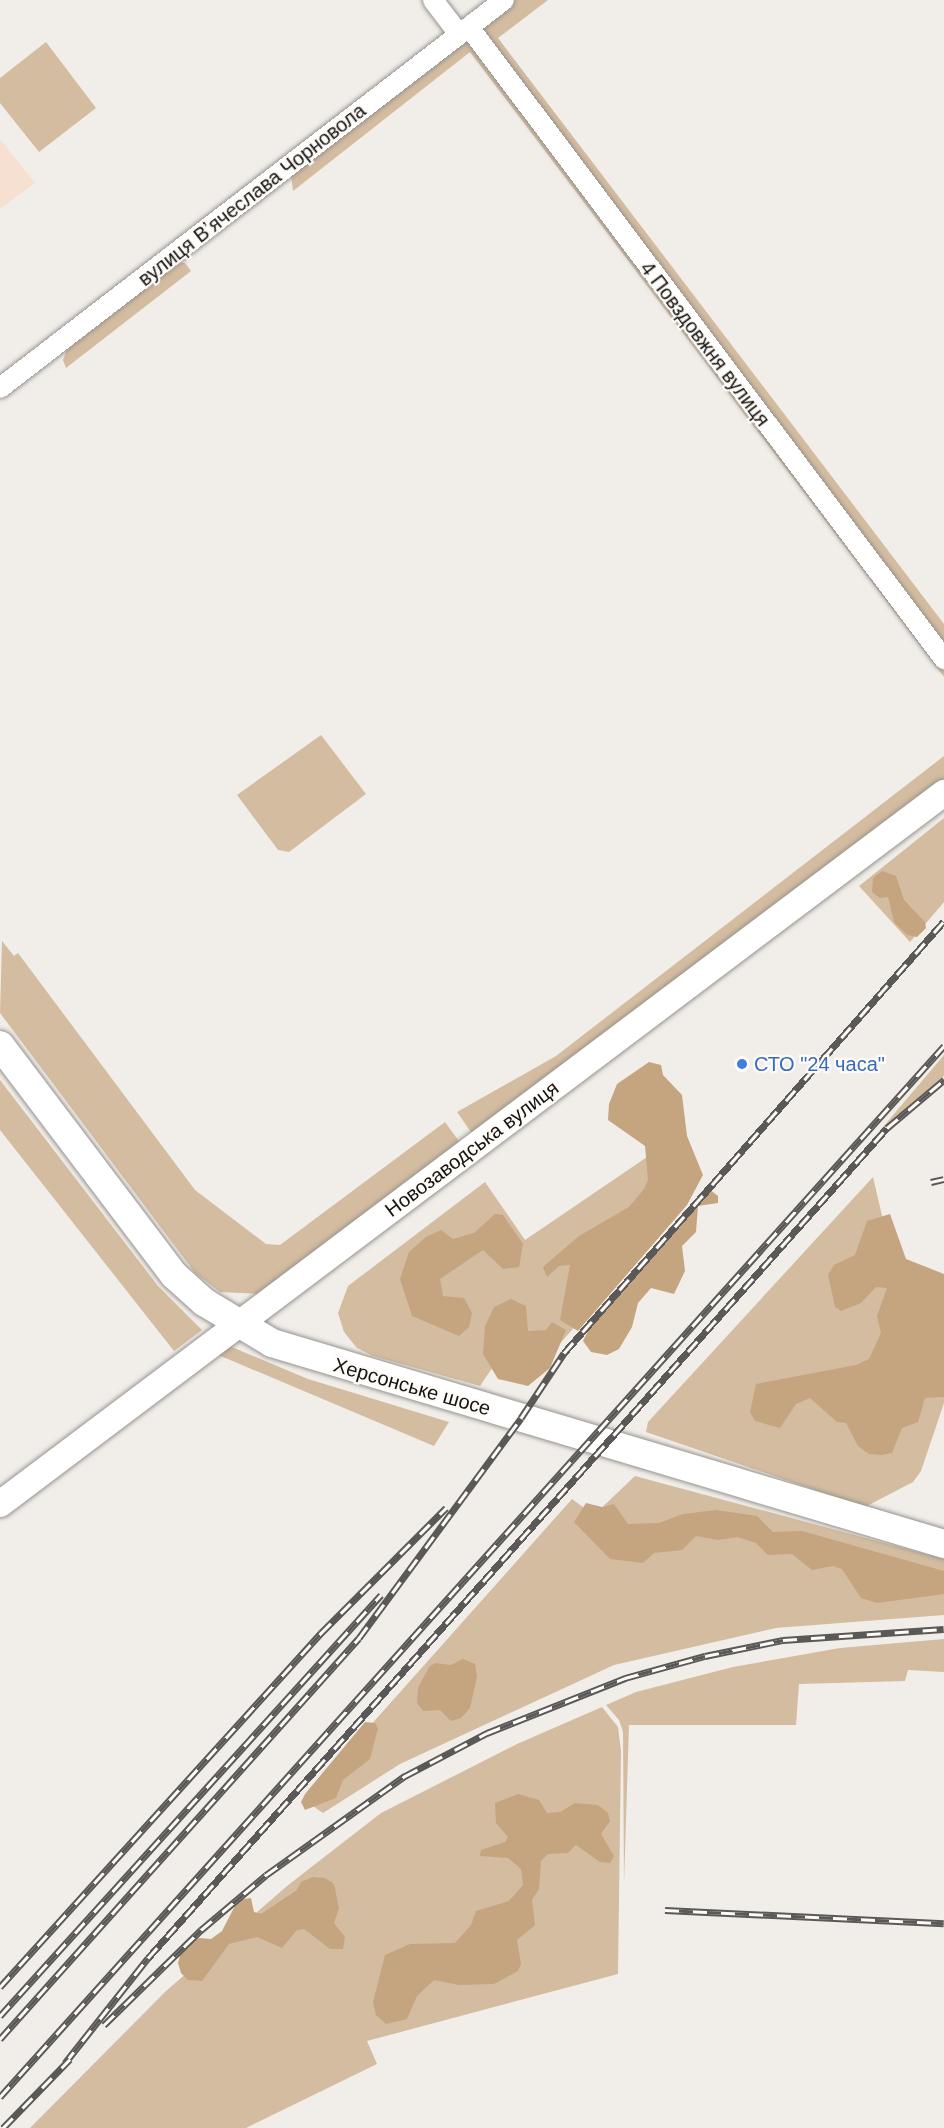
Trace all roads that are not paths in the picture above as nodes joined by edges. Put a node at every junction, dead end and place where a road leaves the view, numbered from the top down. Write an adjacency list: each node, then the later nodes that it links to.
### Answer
1 (433, 0): 3 (street, 4 Повздовжня вулиця)
2 (504, 0): 3 (street, вулиця Вʼячеслава Чорновола)
3 (464, 31): 4 (street, вулиця Вʼячеслава Чорновола); 5 (street, 4 Повздовжня вулиця)
4 (0, 388)
5 (944, 659)
6 (944, 794): 8 (street, Новозаводська вулиця)
7 (0, 1044): 8 (main road, Херсонське шосе)
8 (238, 1324): 9 (street, Новозаводська вулиця); 10 (main road, Херсонське шосе)
9 (0, 1504)
10 (944, 1544)

